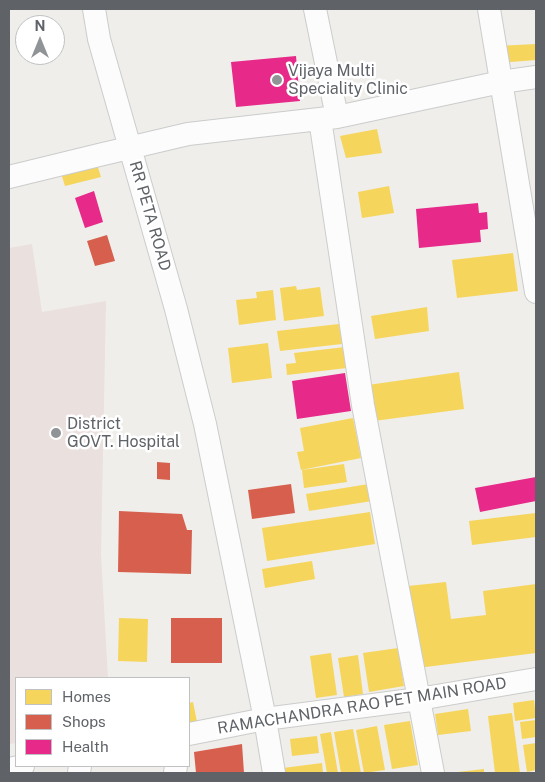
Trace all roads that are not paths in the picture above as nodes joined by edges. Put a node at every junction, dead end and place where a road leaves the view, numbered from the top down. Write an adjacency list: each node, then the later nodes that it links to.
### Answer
1 (94, 9): 7 (street, RR PETA ROAD)
2 (314, 9): 6 (street)
3 (489, 9): 5 (street)
4 (536, 77): 5 (street)
5 (501, 82): 6 (street); 9 (street)
6 (329, 118): 7 (street); 11 (street)
7 (130, 148): 8 (street); 12 (street, RR PETA ROAD)
8 (9, 177)
9 (536, 292)
10 (536, 679): 11 (street, RAMACHANDRA RAO PET MAIN ROAD)
11 (419, 699): 12 (street, RAMACHANDRA RAO PET MAIN ROAD); 15 (street)
12 (265, 719): 13 (street, RAMACHANDRA RAO PET MAIN ROAD); 14 (street, RR PETA ROAD)
13 (190, 734)
14 (274, 773)
15 (433, 773)

